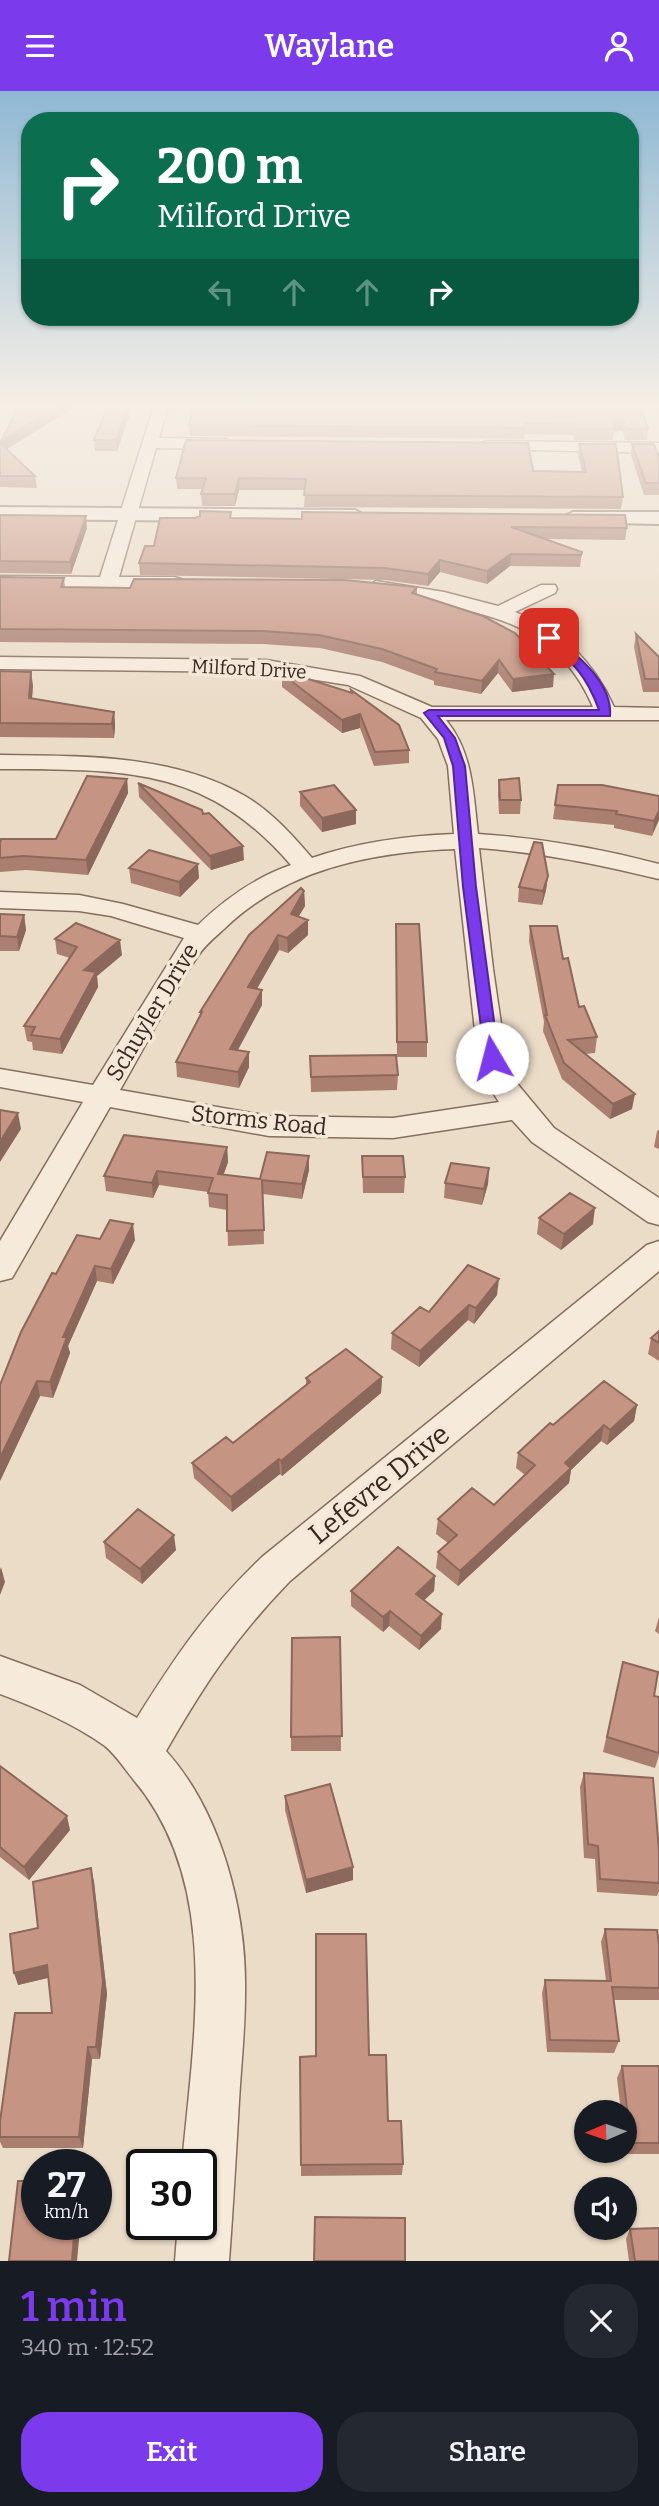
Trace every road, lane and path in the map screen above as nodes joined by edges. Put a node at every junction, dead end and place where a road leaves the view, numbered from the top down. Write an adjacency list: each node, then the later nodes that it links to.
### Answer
1 (92, 507): 2 (street)
2 (130, 509): 4 (street); 5 (street); 8 (street)
3 (659, 509): 6 (street)
4 (376, 512)
5 (0, 513)
6 (659, 518)
7 (0, 582): 8 (street)
8 (108, 582): 9 (street)
9 (187, 583)
10 (352, 586): 12 (street)
11 (548, 589): 12 (street)
12 (499, 613): 15 (street)
13 (0, 663): 14 (street, Milford Drive)
14 (429, 713): 15 (street, Milford Drive); 18 (street)
15 (606, 713): 16 (street, Milford Drive)
16 (659, 714)
17 (0, 762): 19 (street)
18 (467, 841): 19 (street, Schuyler Drive); 20 (street, Schuyler Drive); 25 (street)
19 (307, 867): 22 (street, Schuyler Drive)
20 (659, 872)
21 (0, 900): 22 (street)
22 (200, 934): 24 (street, Schuyler Drive)
23 (0, 1078): 24 (street, Storms Road)
24 (101, 1097): 25 (street, Storms Road); 28 (street, Schuyler Drive)
25 (519, 1109): 26 (street)
26 (659, 1214)
27 (659, 1253): 30 (street, Lefevre Drive)
28 (0, 1269)
29 (0, 1675): 30 (street)
30 (141, 1753): 31 (street)
31 (202, 2261)

